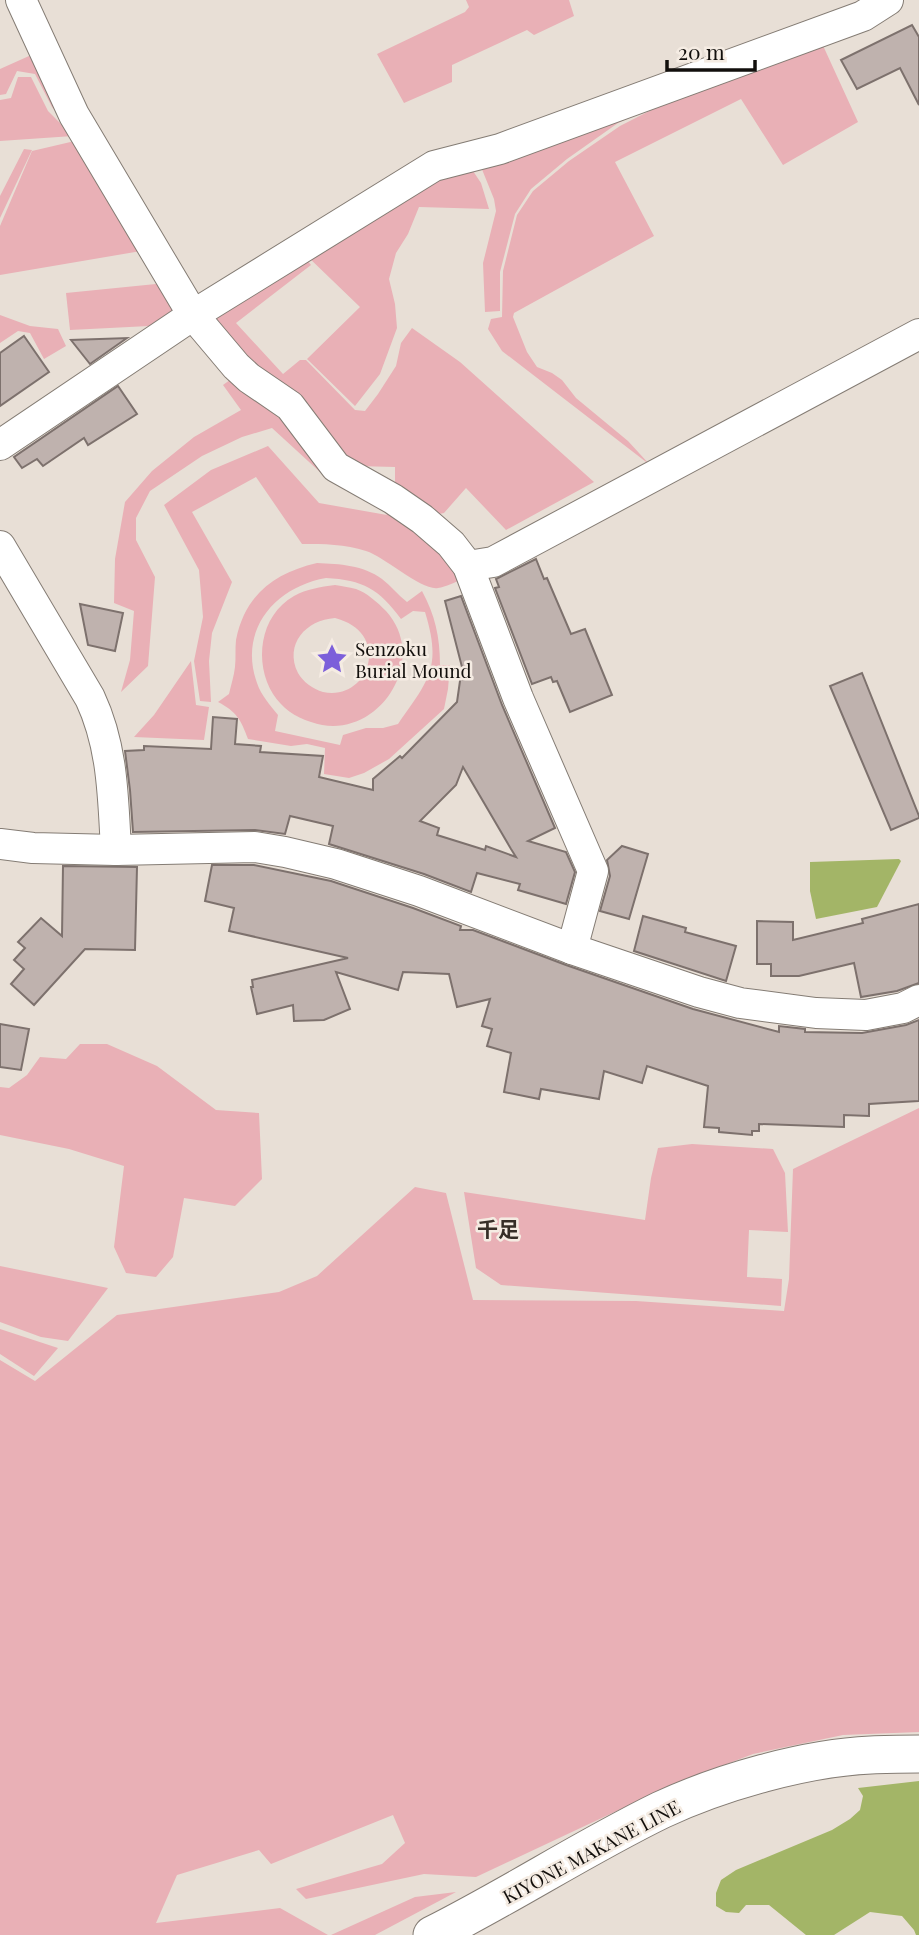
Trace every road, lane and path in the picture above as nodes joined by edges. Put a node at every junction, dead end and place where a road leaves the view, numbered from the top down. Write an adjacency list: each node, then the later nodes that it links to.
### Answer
1 (21, 0): 3 (street)
2 (888, 0): 3 (street)
3 (193, 316): 5 (street); 7 (street)
4 (919, 334): 7 (street)
5 (0, 446)
6 (0, 546): 9 (street)
7 (468, 566): 10 (street)
8 (0, 844): 9 (street)
9 (116, 850): 10 (street)
10 (572, 949): 11 (street)
11 (919, 1000)
12 (919, 1754): 13 (main road, KIYONE MAKANE LINE)
13 (432, 1935)

